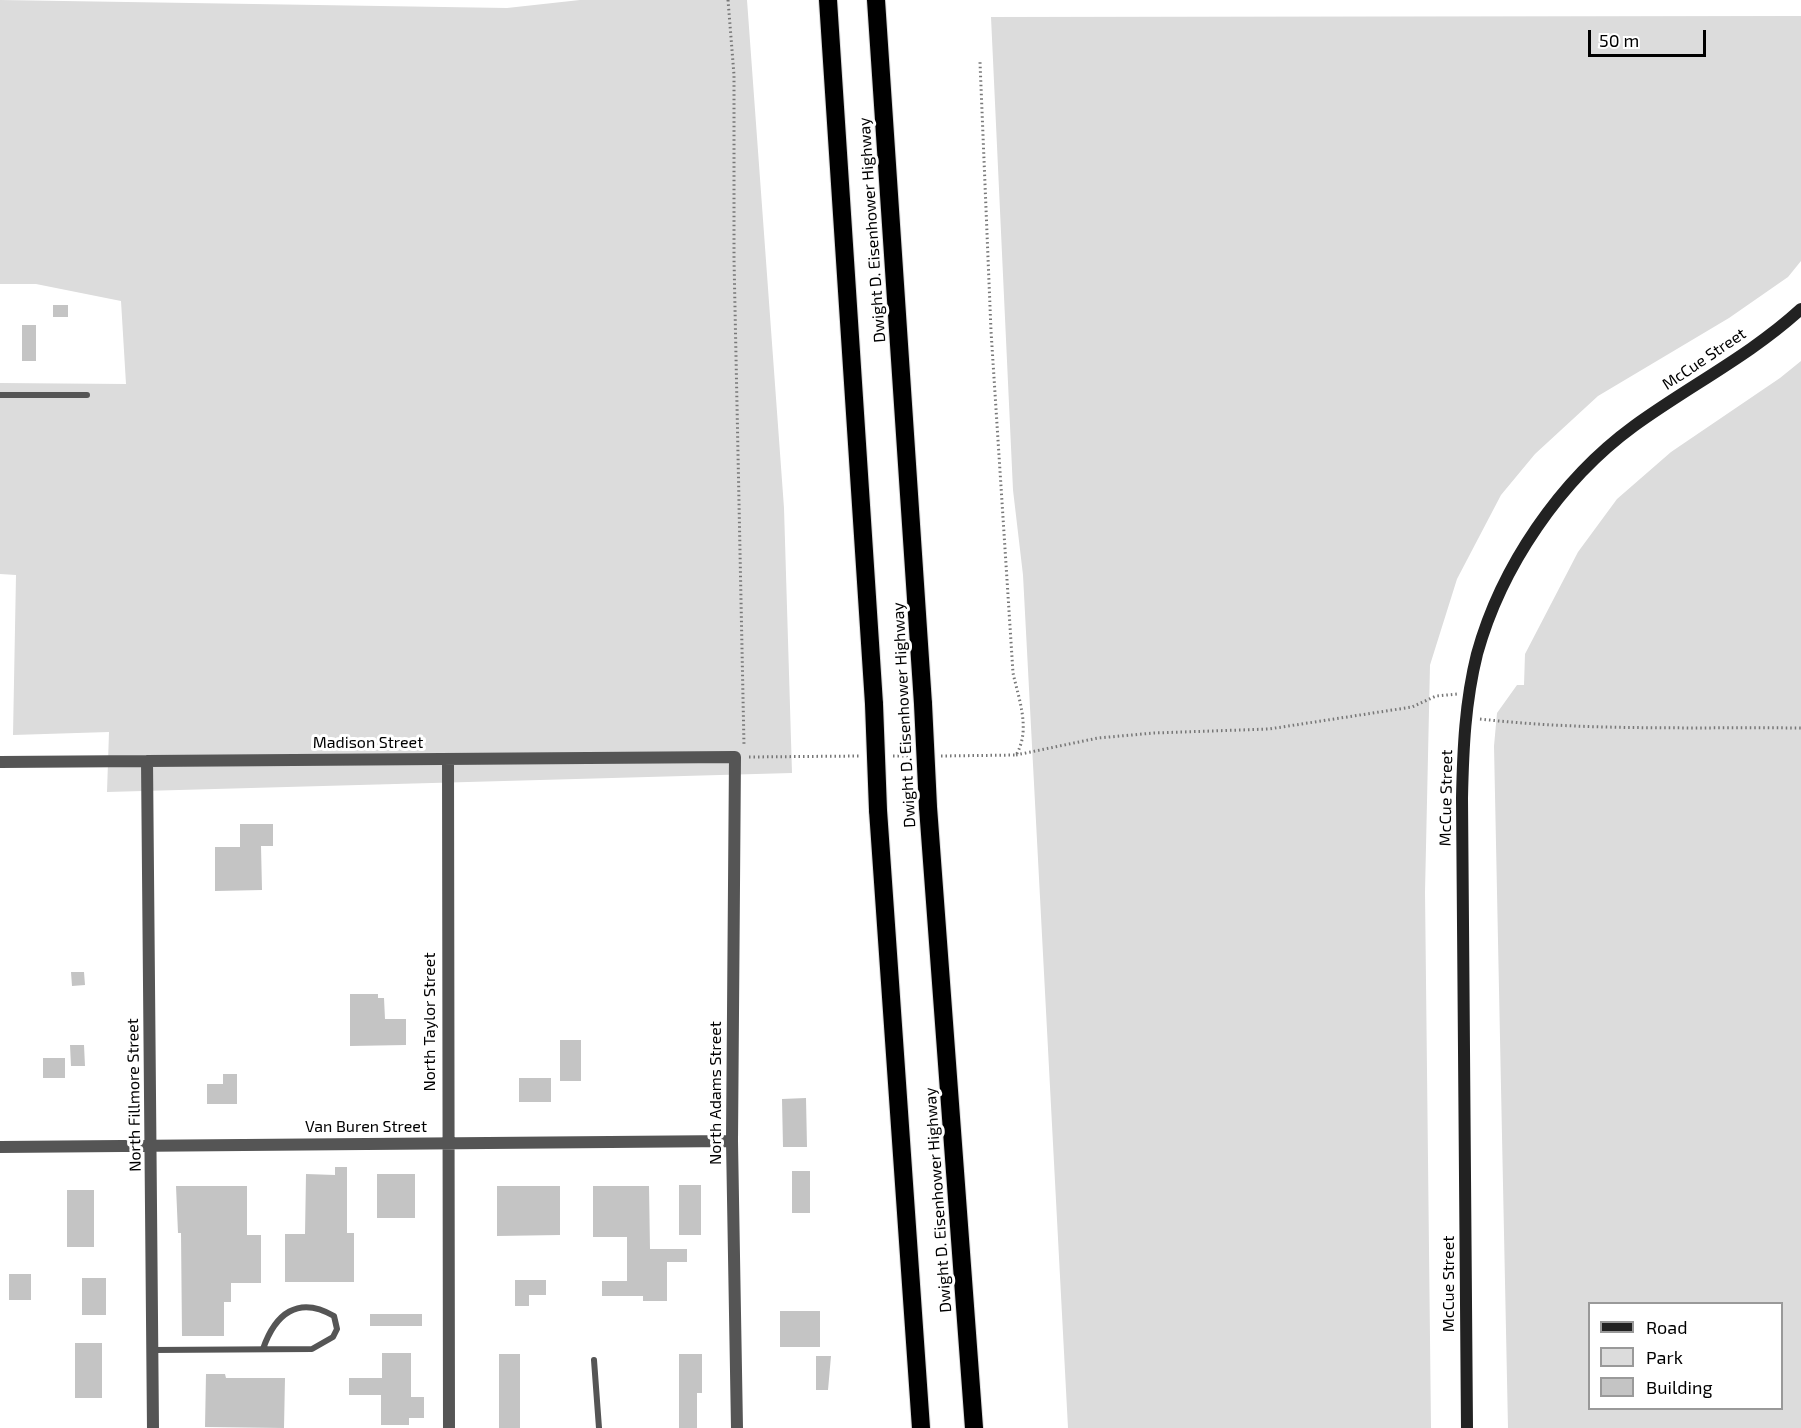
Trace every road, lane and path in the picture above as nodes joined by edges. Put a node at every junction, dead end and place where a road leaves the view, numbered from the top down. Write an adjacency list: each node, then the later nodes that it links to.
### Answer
1 (728, 0): 12 (path)
2 (828, 0): 31 (highway, Dwight D. Eisenhower Highway, bridge)
3 (876, 0): 32 (highway, Dwight D. Eisenhower Highway, bridge)
4 (980, 62): 11 (path)
5 (1801, 309): 8 (main road, McCue Street)
6 (87, 394): 7 (lane)
7 (0, 395)
8 (1469, 693): 9 (main road, McCue Street); 11 (path)
9 (1466, 717): 10 (path); 33 (main road, McCue Street)
10 (1801, 728)
11 (1016, 755): 15 (path)
12 (866, 756)
13 (889, 756): 14 (path)
14 (912, 756)
15 (935, 756)
16 (735, 757): 17 (street, Madison Street); 20 (street, North Adams Street)
17 (448, 759): 18 (street, Madison Street); 21 (street, North Taylor Street)
18 (147, 761): 19 (street, Madison Street); 22 (street, North Fillmore Street)
19 (0, 762)
20 (732, 1141): 21 (street, Van Buren Street); 30 (street, North Adams Street)
21 (446, 1143): 22 (street, Van Buren Street); 28 (street, North Taylor Street)
22 (151, 1145): 23 (street, Van Buren Street); 25 (street, North Fillmore Street)
23 (0, 1146)
24 (263, 1349): 24 (lane); 25 (lane)
25 (153, 1350): 27 (street, North Fillmore Street)
26 (594, 1360): 29 (lane)
27 (153, 1428)
28 (449, 1428)
29 (599, 1428)
30 (737, 1428)
31 (921, 1428)
32 (974, 1428)
33 (1467, 1428)

